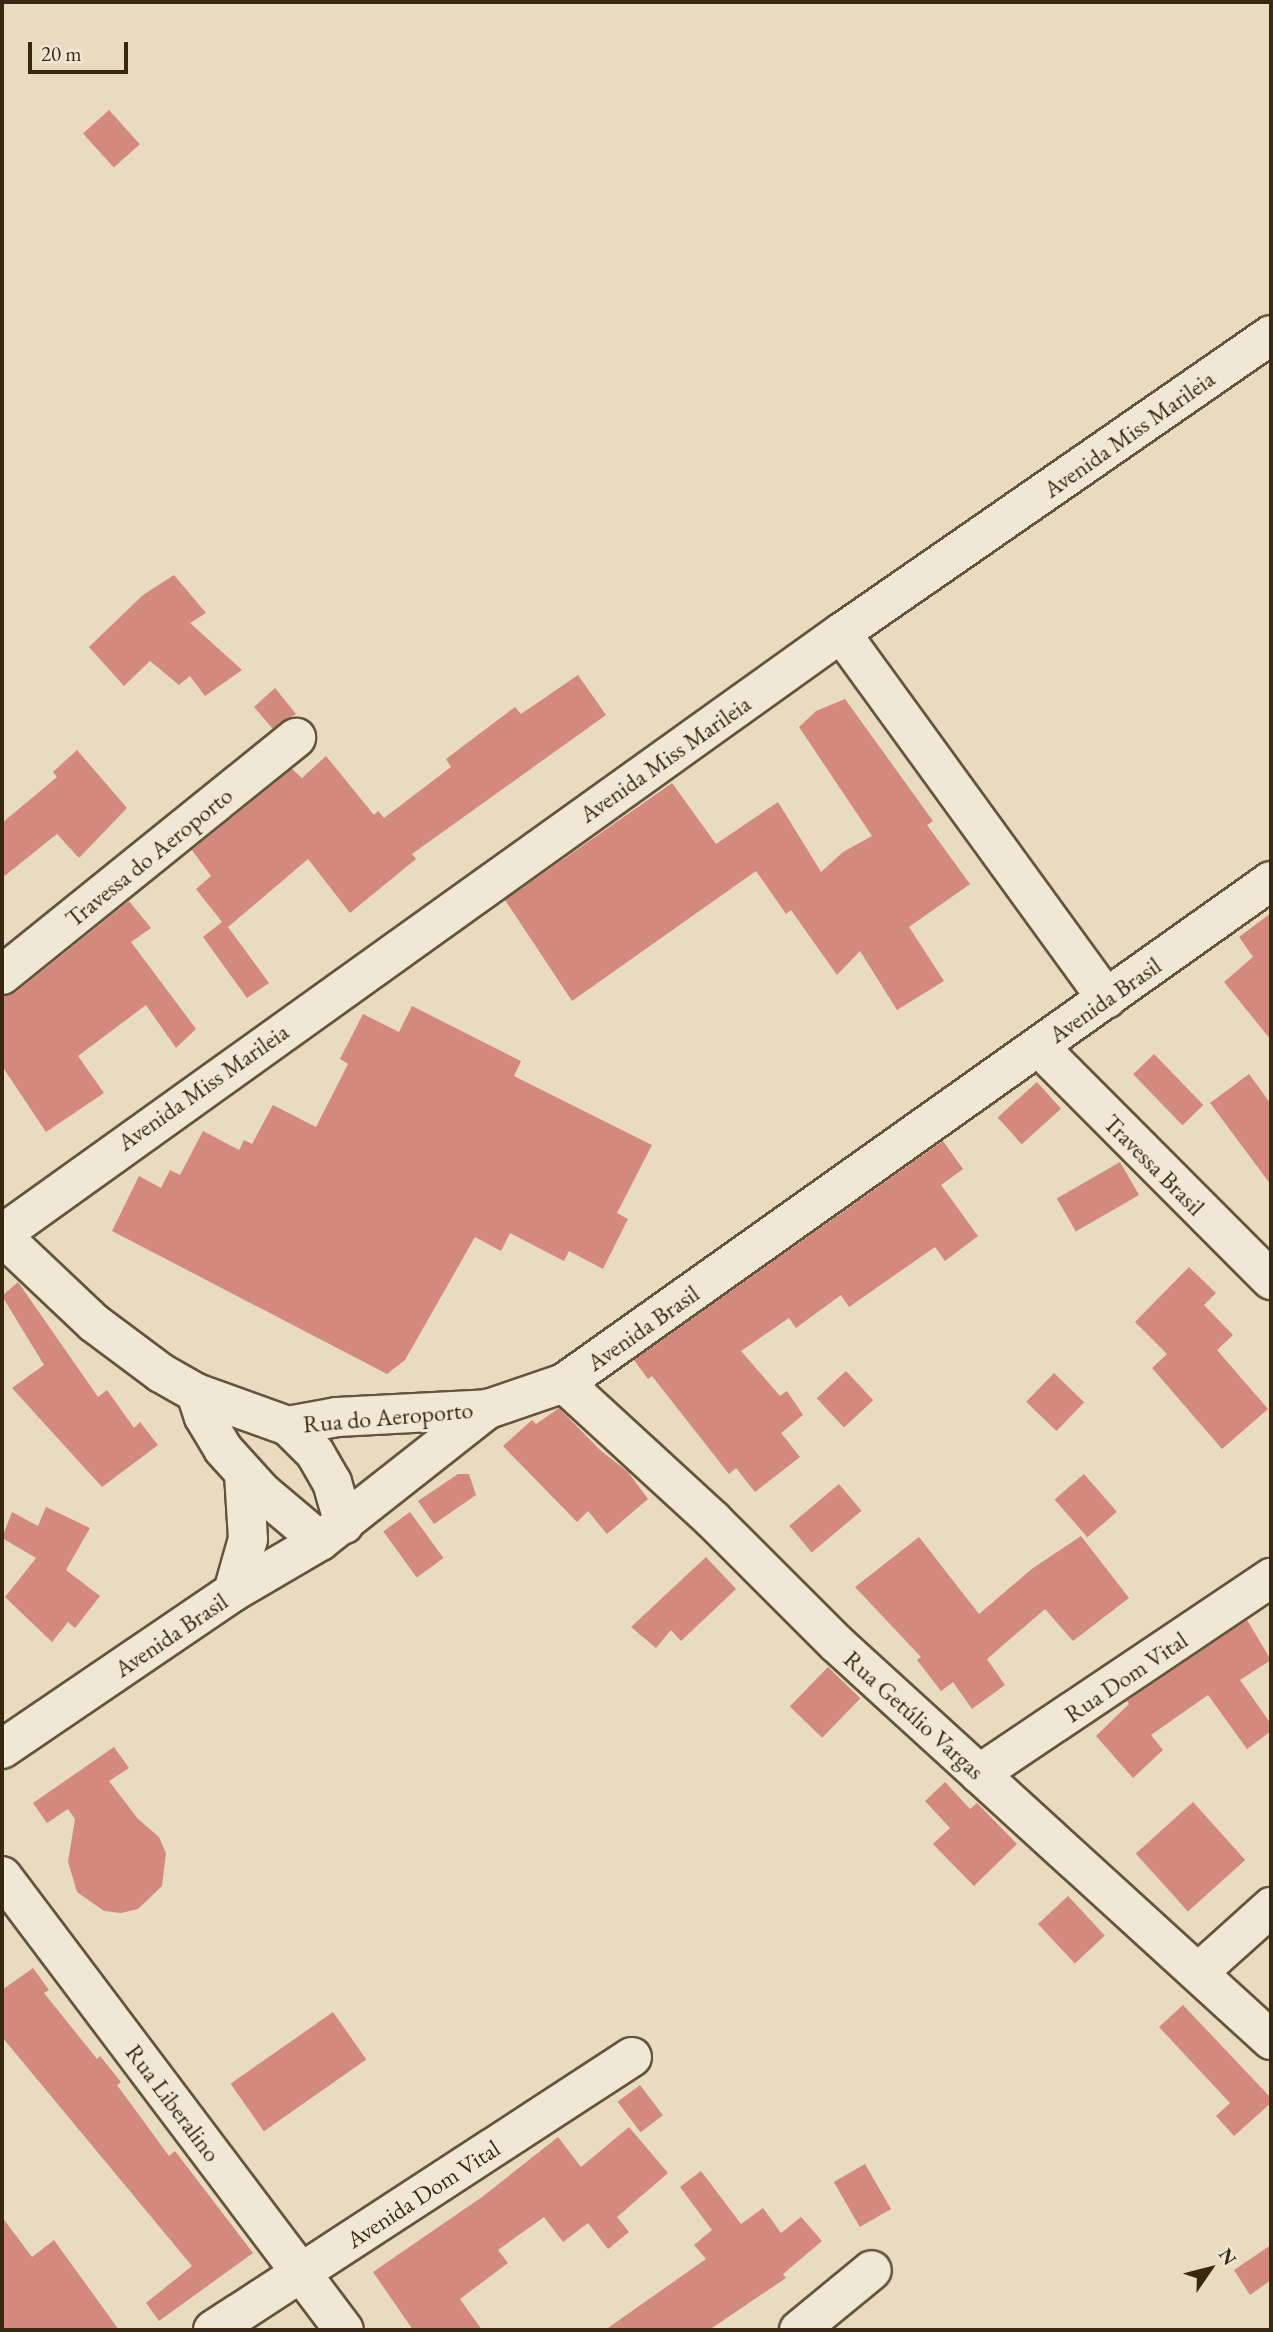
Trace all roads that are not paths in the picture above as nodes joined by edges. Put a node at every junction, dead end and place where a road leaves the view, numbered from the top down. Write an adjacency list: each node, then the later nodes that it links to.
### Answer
1 (1271, 335): 2 (street, Avenida Miss Marileia)
2 (841, 633): 6 (street); 8 (street, Avenida Miss Marileia)
3 (296, 738): 5 (street, Travessa do Aeroporto)
4 (1271, 881): 6 (street, Avenida Brasil)
5 (2, 975)
6 (1107, 999): 7 (street, Avenida Brasil)
7 (1039, 1047): 11 (street, Travessa Brasil); 12 (street, Avenida Brasil)
8 (62, 1187): 9 (street, Avenida Miss Marileia); 10 (street, Avenida Miss Marileia)
9 (2, 1203)
10 (2, 1235): 13 (street)
11 (1271, 1280)
12 (564, 1383): 14 (street, Avenida Brasil); 21 (street, Rua Getúlio Vargas)
13 (196, 1393): 15 (street); 16 (street)
14 (488, 1409): 15 (street, Rua do Aeroporto); 17 (street, Avenida Brasil)
15 (288, 1426): 17 (street)
16 (244, 1474): 17 (street); 19 (street)
17 (332, 1532): 19 (street, Avenida Brasil)
18 (1271, 1578): 21 (street, Rua Dom Vital)
19 (233, 1592): 20 (street, Avenida Brasil)
20 (2, 1749)
21 (979, 1774): 24 (street, Rua Getúlio Vargas)
22 (2, 1876): 28 (street, Rua Liberalino)
23 (1271, 1907): 24 (street)
24 (1200, 1971): 25 (street, Rua Getúlio Vargas)
25 (1271, 2040)
26 (632, 2056): 28 (street, Avenida Dom Vital)
27 (872, 2270): 31 (street)
28 (301, 2274): 29 (street, Avenida Dom Vital); 30 (street, Rua Liberalino)
29 (213, 2330)
30 (344, 2330)
31 (799, 2330)

